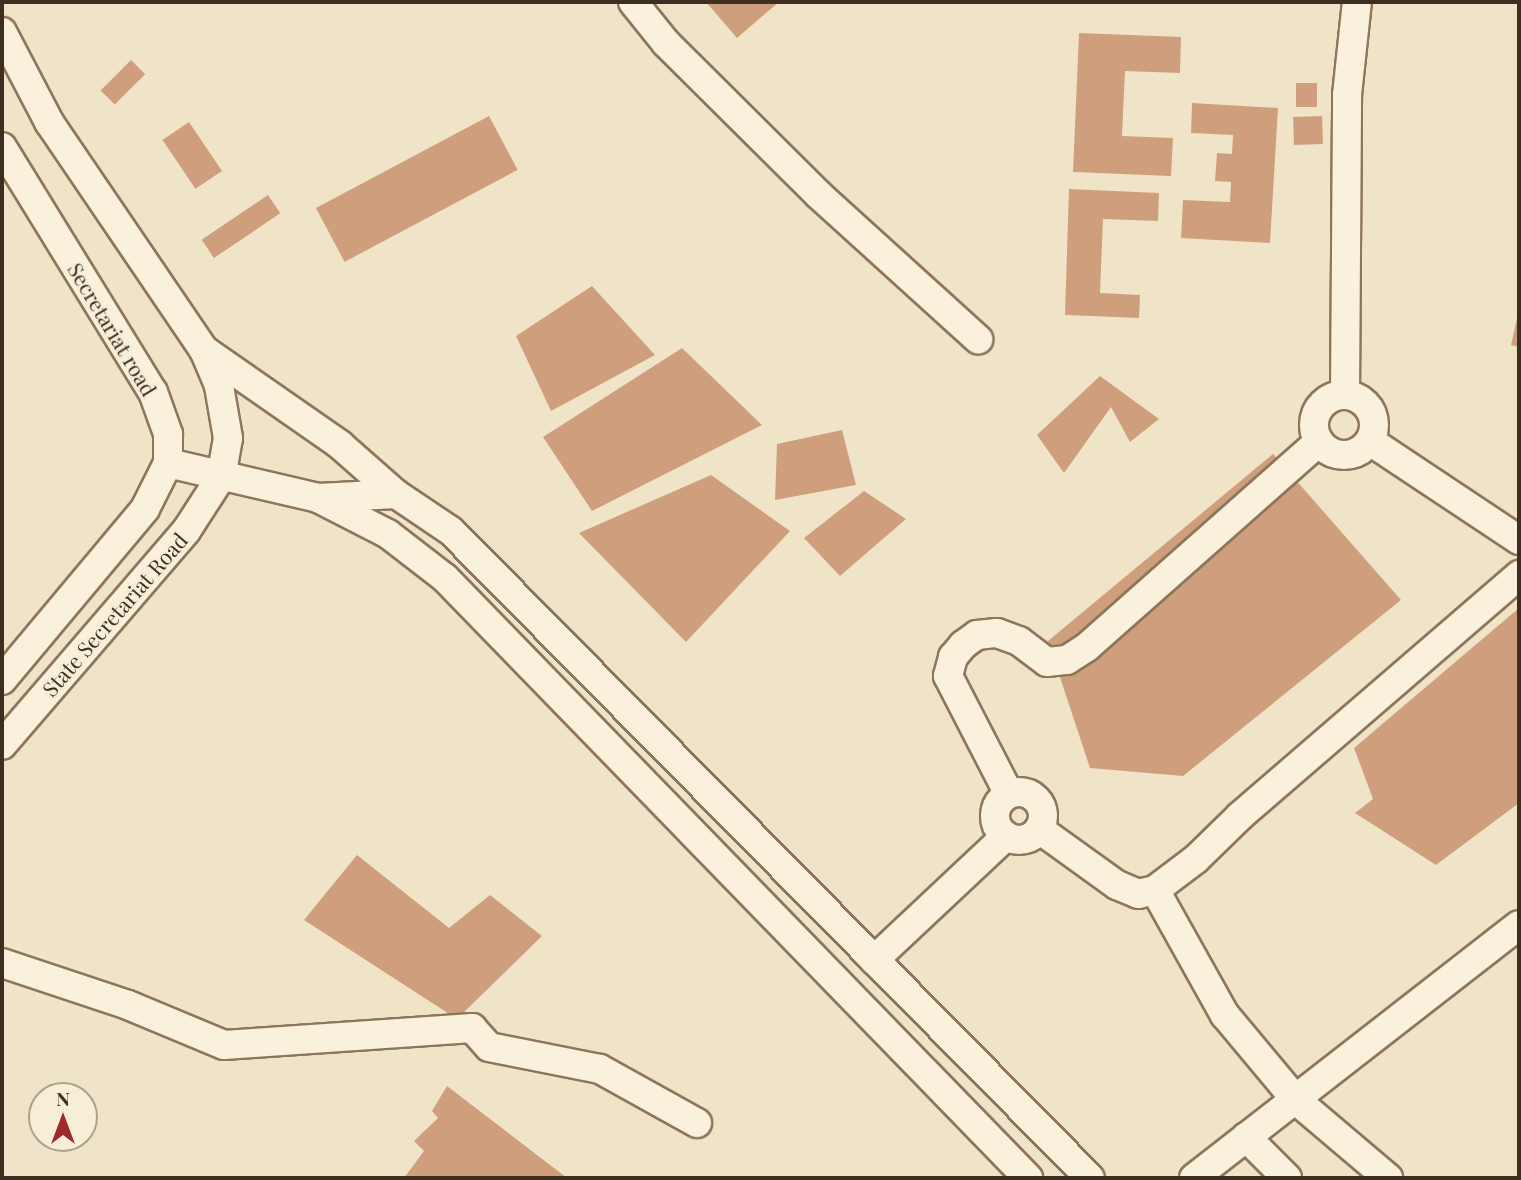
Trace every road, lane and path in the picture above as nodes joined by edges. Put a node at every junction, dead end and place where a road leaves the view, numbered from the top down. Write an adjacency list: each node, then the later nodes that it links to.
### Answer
1 (633, 2): 5 (street)
2 (1357, 2): 7 (street)
3 (2, 32): 6 (street)
4 (2, 147): 10 (street, Secretariat road)
5 (978, 339)
6 (204, 350): 11 (street); 12 (street)
7 (1346, 395): 8 (street); 9 (street)
8 (1370, 441): 9 (street); 14 (street)
9 (1320, 442): 18 (street)
10 (168, 463): 11 (street); 16 (street, Secretariat road)
11 (221, 478): 13 (street); 17 (street, State Secretariat Road)
12 (396, 494): 13 (street); 23 (street)
13 (318, 498): 28 (street)
14 (1519, 540)
15 (1519, 575): 21 (street)
16 (2, 680)
17 (2, 745)
18 (1009, 794): 19 (street); 20 (street)
19 (1040, 829): 20 (street); 21 (street)
20 (1006, 836): 23 (street)
21 (1155, 890): 25 (street)
22 (1519, 925): 25 (street)
23 (874, 960): 29 (street)
24 (2, 963): 26 (street)
25 (1296, 1100): 27 (street); 32 (street)
26 (697, 1123)
27 (1246, 1137): 30 (street); 31 (street)
28 (1028, 1178)
29 (1090, 1178)
30 (1194, 1178)
31 (1287, 1178)
32 (1388, 1178)

